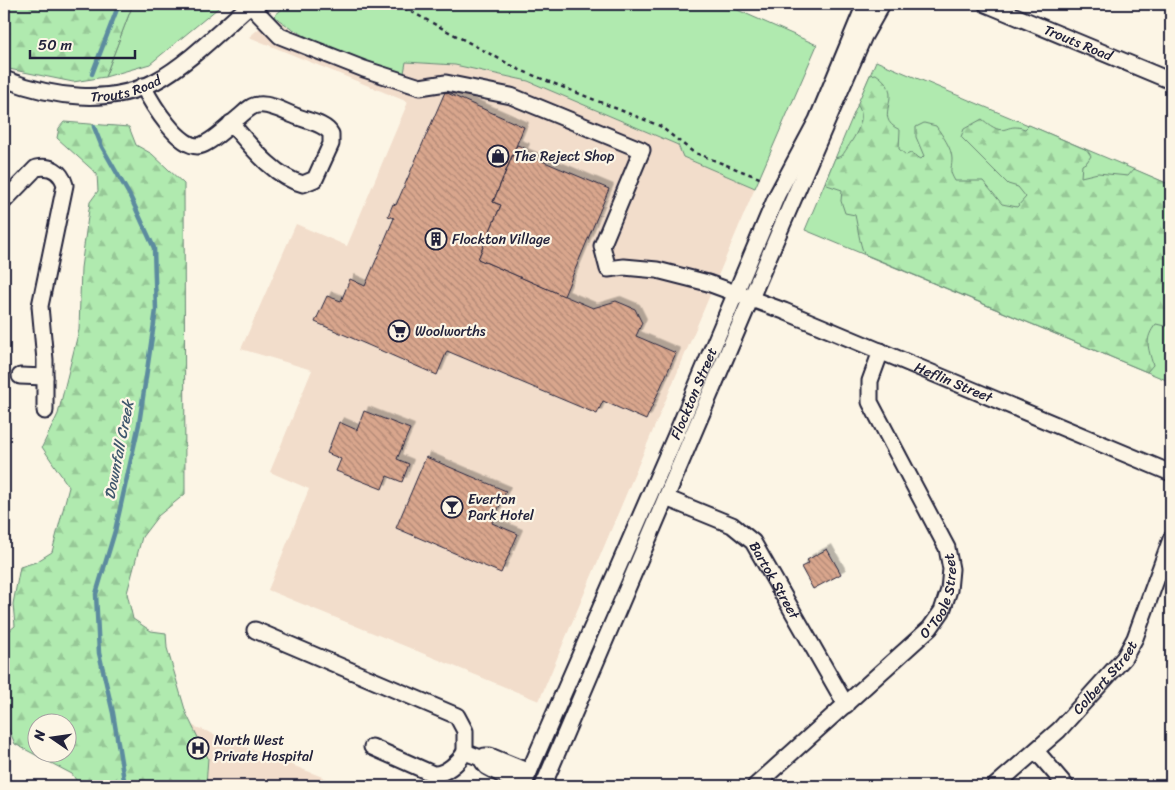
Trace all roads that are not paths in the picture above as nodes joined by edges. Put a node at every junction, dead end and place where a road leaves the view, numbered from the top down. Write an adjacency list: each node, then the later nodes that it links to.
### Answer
1 (251, 4): 7 (street, Trouts Road); 10 (street, Heflin Street)
2 (865, 4): 10 (street, Flockton Street)
3 (882, 4): 11 (street, Flockton Street)
4 (986, 4): 5 (street, Trouts Road)
5 (1171, 81)
6 (5, 83): 7 (street, Trouts Road)
7 (143, 86): 8 (street)
8 (231, 123): 8 (street)
9 (4, 201): 14 (street)
10 (736, 293): 11 (street, Heflin Street); 25 (street, Flockton Street)
11 (751, 298): 12 (street, Heflin Street); 17 (street, Flockton Street)
12 (881, 351): 16 (street, Heflin Street); 20 (street, O'Toole Street)
13 (20, 376): 14 (street)
14 (45, 377): 15 (street)
15 (45, 411)
16 (1171, 473)
17 (666, 498): 20 (street, Bartok Street); 27 (street, Flockton Street)
18 (1171, 539): 23 (street, Colbert Street)
19 (255, 630): 22 (street)
20 (846, 705): 28 (street, O'Toole Street)
21 (372, 747): 22 (street)
22 (465, 752): 24 (street)
23 (1037, 752): 29 (street, Colbert Street); 30 (street)
24 (483, 758): 25 (street); 26 (street)
25 (529, 772): 26 (street, Flockton Street)
26 (523, 786)
27 (543, 786)
28 (755, 786)
29 (995, 786)
30 (1066, 786)

